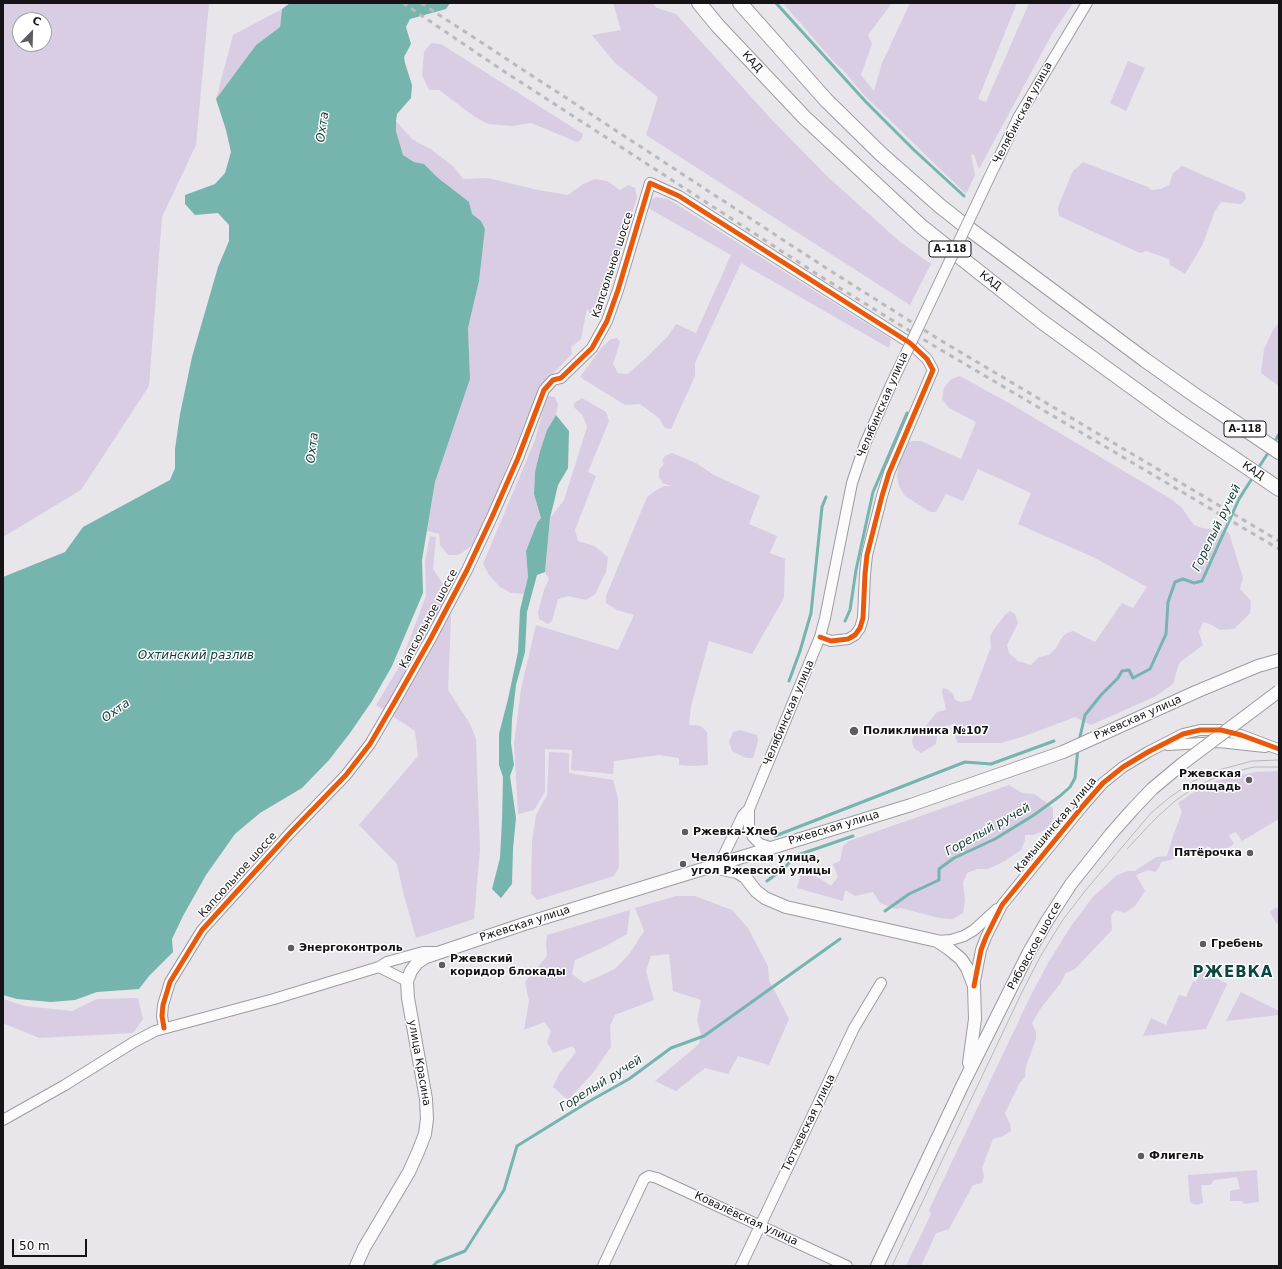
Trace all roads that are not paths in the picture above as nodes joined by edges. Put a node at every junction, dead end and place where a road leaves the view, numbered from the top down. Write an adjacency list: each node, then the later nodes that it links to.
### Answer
1 (699, 3): 5 (highway, КАД / А-118)
2 (740, 3): 4 (highway, А-118)
3 (1087, 3): 6 (street, Челябинская улица, bridge)
4 (1279, 452)
5 (1279, 489)
6 (820, 638): 10 (street, Челябинская улица); 20 (street, Капсюльное шоссе)
7 (1279, 660): 11 (main road, Ржевская улица)
8 (1279, 691): 21 (main road, Рябовское шоссе, bridge)
9 (1279, 749): 13 (street, Камышинская улица)
10 (749, 809): 11 (street, Челябинская улица); 12 (street, Челябинская улица)
11 (770, 847): 12 (main road, Ржевская улица)
12 (715, 865): 14 (main road); 15 (main road, Ржевская улица)
13 (1002, 905): 14 (street); 19 (street, Камышинская улица)
14 (937, 941): 19 (main road)
15 (437, 952): 16 (street, Ржевская улица); 17 (main road)
16 (379, 967): 17 (street); 20 (street, Ржевская улица)
17 (407, 981): 24 (main road, улица Красина)
18 (881, 983): 23 (street, Тютчевская улица)
19 (974, 986): 21 (main road)
20 (164, 1028): 22 (street)
21 (964, 1082): 28 (main road, Рябовское шоссе)
22 (3, 1120)
23 (760, 1226): 25 (street, Ковалёвская улица); 26 (street, Тютчевская улица); 27 (street, Ковалёвская улица)
24 (356, 1266)
25 (603, 1266)
26 (741, 1266)
27 (847, 1266)
28 (877, 1266)

